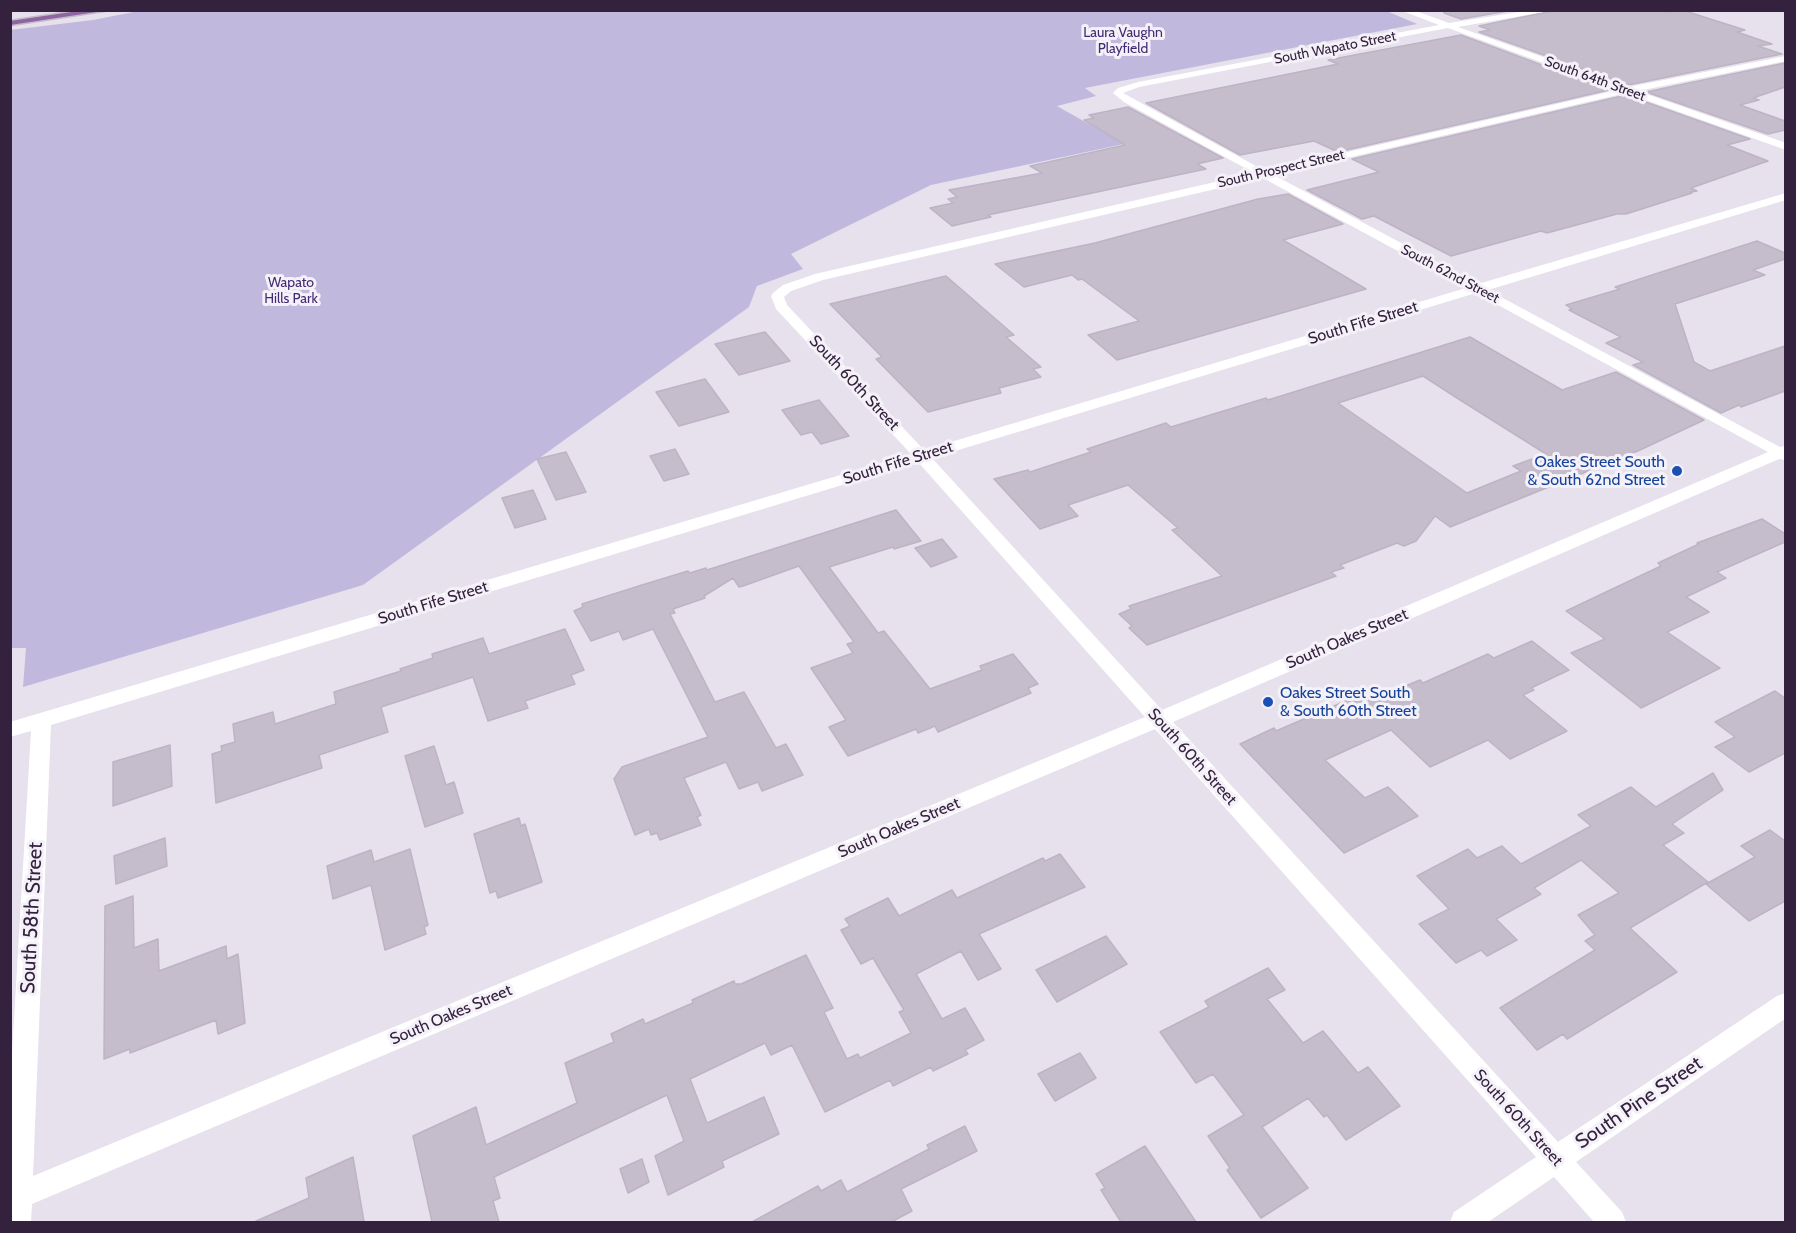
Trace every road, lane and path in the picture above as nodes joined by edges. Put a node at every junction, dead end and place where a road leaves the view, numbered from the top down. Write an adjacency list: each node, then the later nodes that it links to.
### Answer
1 (106, 10): 4 (main road)
2 (1404, 10): 6 (street, South 64th Street)
3 (1551, 10): 6 (street, South Wapato Street)
4 (73, 13): 5 (main road)
5 (10, 23)
6 (1448, 26): 8 (street, South 64th Street); 9 (street, South Wapato Street)
7 (1785, 58): 8 (street, South Prospect Street)
8 (1627, 90): 10 (street, South 64th Street); 11 (street, South Prospect Street)
9 (1119, 91): 11 (street, South 62nd Street)
10 (1785, 147)
11 (1264, 173): 13 (street, South 62nd Street); 14 (street, South Prospect Street)
12 (1785, 196): 13 (street, South Fife Street)
13 (1477, 289): 15 (street, South 62nd Street); 16 (street, South Fife Street)
14 (780, 292): 16 (street, South 60th Street)
15 (1783, 453): 17 (street, South Oakes Street)
16 (921, 456): 17 (street, South 60th Street); 18 (street, South Fife Street)
17 (1158, 720): 21 (street, South 60th Street); 22 (street, South Oakes Street)
18 (41, 721): 19 (street, South Fife Street); 22 (street, South 58th Street)
19 (10, 730)
20 (1785, 1004): 21 (street, South Pine Street)
21 (1556, 1161): 24 (street, South Pine Street); 25 (street, South 60th Street)
22 (14, 1197): 23 (street, South 58th Street)
23 (17, 1222)
24 (1464, 1222)
25 (1612, 1222)

